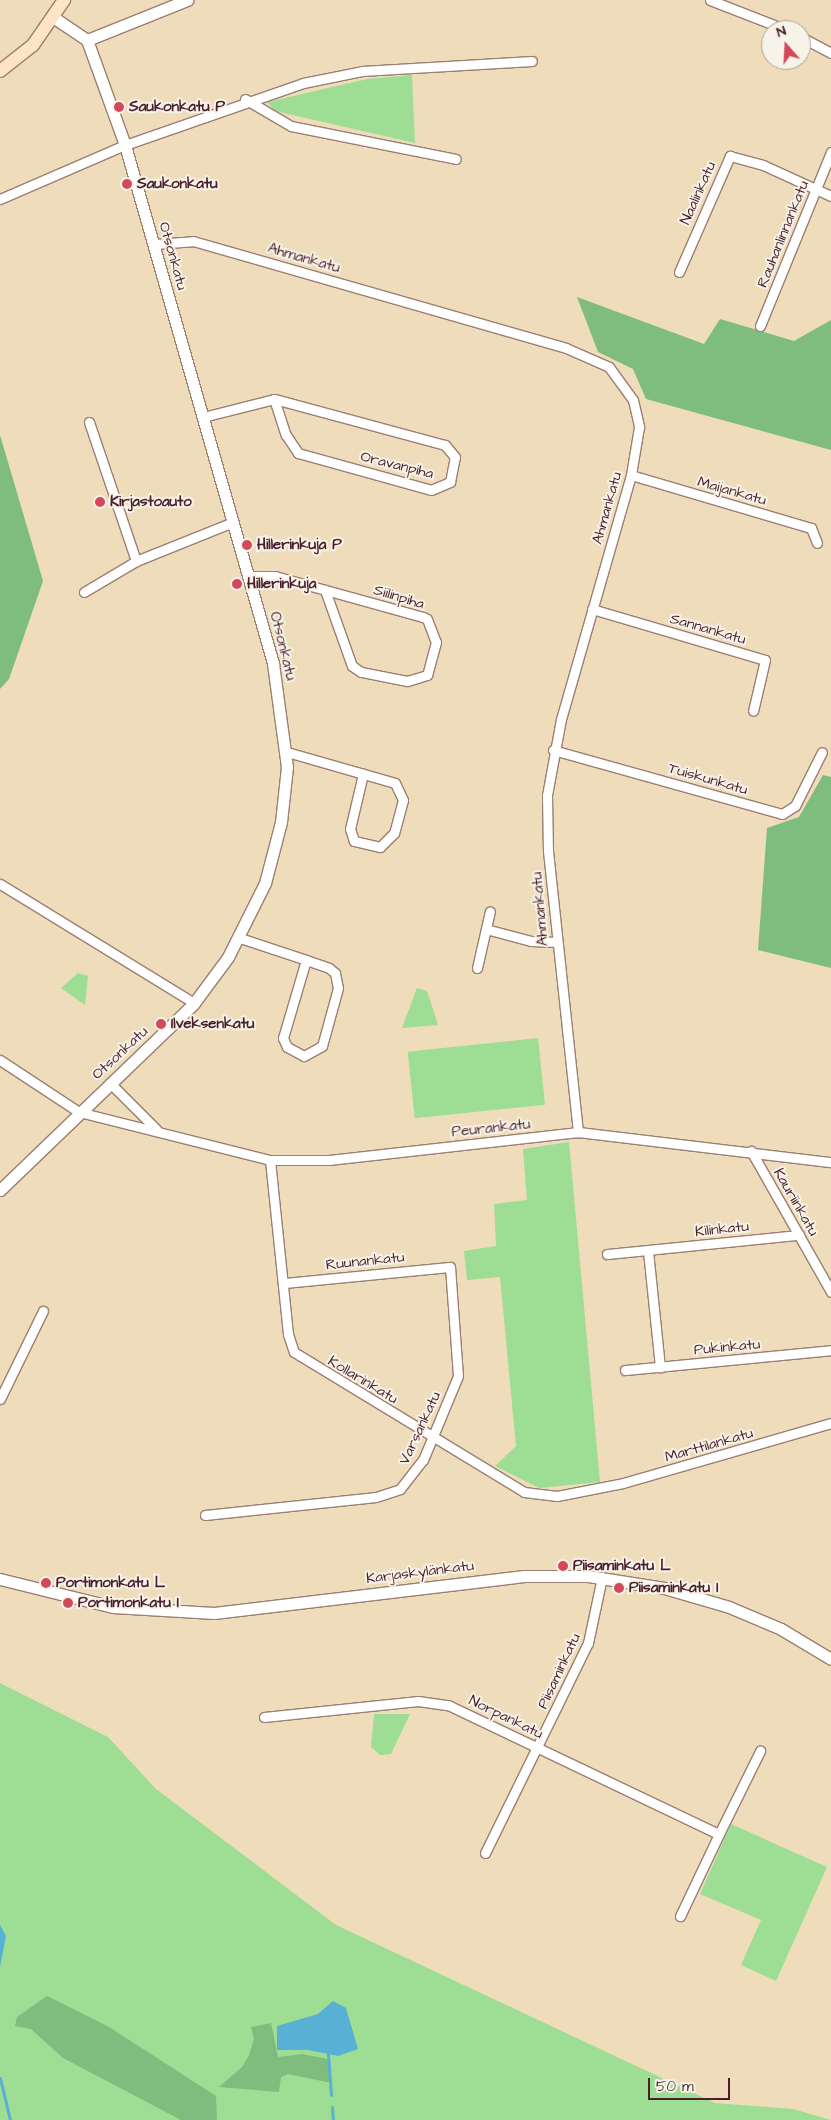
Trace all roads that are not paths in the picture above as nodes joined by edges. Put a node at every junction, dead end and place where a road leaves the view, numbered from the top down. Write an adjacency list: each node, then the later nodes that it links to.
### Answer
1 (64, 0): 4 (main road)
2 (187, 0): 6 (street)
3 (710, 0): 5 (street)
4 (54, 18): 6 (street); 10 (main road)
5 (761, 20)
6 (87, 40): 12 (street, Otsonkatu)
7 (811, 42): 8 (street)
8 (831, 53)
9 (532, 61): 11 (street)
10 (0, 72)
11 (245, 100): 12 (street); 14 (street)
12 (124, 145): 17 (street); 18 (street, Otsonkatu)
13 (831, 152): 15 (street, Rauhanlinnankatu)
14 (456, 159)
15 (817, 190): 16 (street); 19 (street, Naalinkatu); 20 (street, Rauhanlinnankatu)
16 (831, 196)
17 (0, 199)
18 (154, 244): 22 (street, Otsonkatu); 24 (street, Ahmankatu)
19 (679, 272)
20 (760, 326)
21 (274, 400): 21 (street, Oravanpiha); 22 (street, Oravanpiha)
22 (203, 416): 25 (street, Otsonkatu)
23 (89, 422): 27 (street)
24 (631, 475): 26 (street, Maijankatu); 31 (street, Ahmankatu)
25 (233, 522): 27 (street); 28 (street, Otsonkatu)
26 (816, 543)
27 (136, 561): 30 (street)
28 (249, 576): 29 (street, Siilinpiha); 34 (street, Otsonkatu)
29 (325, 590): 29 (street, Siilinpiha)
30 (84, 592)
31 (592, 609): 32 (street, Sannankatu); 33 (street, Ahmankatu)
32 (753, 711)
33 (553, 750): 35 (street, Tuiskunkatu); 41 (street, Ahmankatu)
34 (287, 752): 36 (street); 40 (street, Otsonkatu)
35 (822, 752)
36 (364, 774): 36 (street)
37 (0, 884): 44 (street)
38 (490, 911): 39 (street)
39 (486, 929): 41 (street); 43 (street)
40 (240, 938): 42 (street); 44 (street, Otsonkatu)
41 (556, 942): 49 (street, Ahmankatu)
42 (306, 960): 42 (street)
43 (478, 968)
44 (194, 1003): 46 (street, Otsonkatu)
45 (0, 1060): 47 (street, Peurankatu)
46 (110, 1083): 47 (street, Otsonkatu); 48 (street)
47 (80, 1112): 48 (street, Peurankatu); 53 (street, Otsonkatu)
48 (157, 1130): 51 (street, Peurankatu)
49 (578, 1132): 50 (street, Peurankatu); 51 (street, Peurankatu)
50 (751, 1151): 52 (street, Peurankatu); 54 (street, Kauriinkatu)
51 (270, 1160): 58 (street, Kollarinkatu)
52 (831, 1162)
53 (0, 1190)
54 (799, 1235): 55 (street, Kilinkatu); 59 (street, Kauriinkatu)
55 (648, 1251): 56 (street, Kilinkatu); 62 (street)
56 (607, 1254)
57 (450, 1267): 58 (street, Ruunankatu); 66 (street, Varsankatu)
58 (284, 1283): 66 (street, Kollarinkatu)
59 (831, 1292)
60 (43, 1311): 64 (street)
61 (831, 1350): 62 (street, Pukinkatu)
62 (660, 1367): 63 (street, Pukinkatu)
63 (625, 1370)
64 (0, 1399)
65 (831, 1423): 67 (street, Marttilankatu)
66 (432, 1438): 67 (street, Kollarinkatu); 68 (street, Varsankatu)
67 (594, 1489)
68 (205, 1515)
69 (602, 1577): 70 (street, Karjaskylänkatu); 71 (street, Karjaskylänkatu); 73 (street, Piisaminkatu)
70 (0, 1580)
71 (831, 1659)
72 (264, 1717): 73 (street, Norpankatu)
73 (538, 1748): 75 (street, Norpankatu); 76 (street, Piisaminkatu)
74 (760, 1751): 75 (street)
75 (719, 1834): 77 (street)
76 (485, 1852)
77 (680, 1916)

